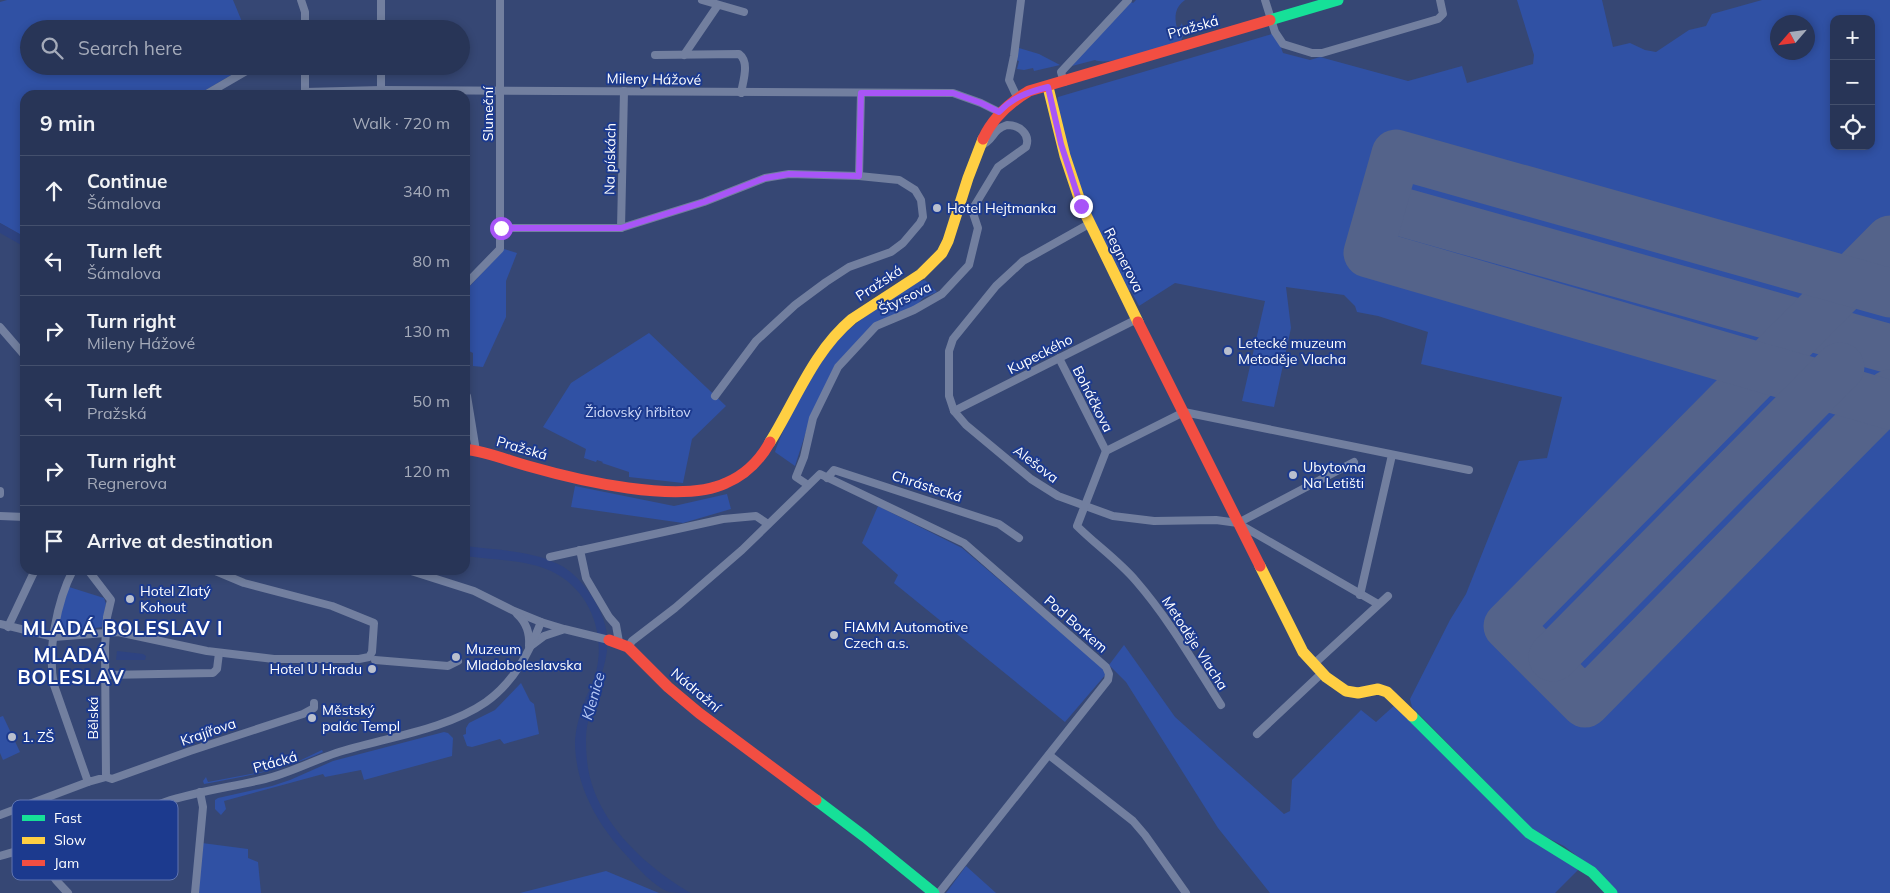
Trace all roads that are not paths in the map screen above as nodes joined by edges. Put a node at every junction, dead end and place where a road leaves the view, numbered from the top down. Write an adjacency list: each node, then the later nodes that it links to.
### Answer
1 (301, 0): 13 (street)
2 (381, 0): 14 (street)
3 (500, 0): 26 (street, Sluneční)
4 (702, 0): 10 (street)
5 (1020, 0): 30 (street)
6 (1128, 0): 20 (street)
7 (1265, 0): 12 (street)
8 (1338, 0): 12 (street, Pražská)
9 (1440, 0): 12 (street)
10 (718, 5): 11 (street); 15 (street)
11 (744, 12)
12 (1275, 18): 20 (street, Pražská)
13 (305, 20)
14 (381, 20)
15 (684, 54): 16 (street); 28 (street)
16 (655, 55)
17 (239, 75): 22 (street)
18 (305, 75): 23 (street)
19 (381, 75): 24 (street)
20 (1064, 82): 21 (street, Pražská)
21 (1048, 87): 30 (street, Pražská); 34 (street, Regnerova)
22 (214, 90)
23 (305, 90)
24 (381, 90)
25 (470, 91): 26 (street, Mileny Hážové)
26 (500, 91): 27 (street, Mileny Hážové); 35 (street, Sluneční)
27 (624, 91): 28 (street, Mileny Hážové); 36 (street, Na pískách)
28 (741, 93): 29 (street, Mileny Hážové)
29 (861, 93): 31 (street, Mileny Hážové); 33 (street)
30 (1017, 97): 31 (street, Pražská)
31 (999, 112): 32 (street, Pražská)
32 (980, 146): 46 (street, Pražská); 52 (street, Štyrsova)
33 (859, 176): 36 (street); 42 (street)
34 (1088, 224): 38 (street, Regnerova); 43 (street)
35 (501, 228): 36 (street); 37 (street, Sluneční)
36 (621, 228)
37 (470, 280)
38 (1137, 319): 41 (street, Kupeckého); 44 (street, Regnerova)
39 (0, 327): 40 (street)
40 (20, 350)
41 (1058, 358): 43 (street, Kupeckého); 47 (street, Boháčkova)
42 (715, 396)
43 (954, 411): 53 (street, Alešova)
44 (1184, 412): 47 (street, Boháčkova); 48 (street); 56 (street, Regnerova)
45 (470, 436): 46 (street)
46 (471, 450)
47 (1106, 451): 53 (street, Boháčkova)
48 (1392, 455): 50 (street); 66 (street)
49 (1354, 462): 56 (street)
50 (1469, 470)
51 (823, 476): 52 (street); 58 (street, Chrástecká); 86 (street, Pod Borkem)
52 (808, 485): 57 (street)
53 (1085, 507): 56 (street, Alešova); 84 (street, Metoděje Vlacha)
54 (0, 516): 55 (street)
55 (20, 517)
56 (1238, 523): 66 (street); 81 (street, Regnerova)
57 (768, 524): 59 (street); 76 (street)
58 (1019, 538)
59 (580, 550): 60 (street); 76 (street)
60 (550, 557)
61 (33, 575): 72 (street)
62 (71, 575): 75 (street)
63 (91, 575): 74 (street, Bělská)
64 (226, 575): 79 (street)
65 (424, 575): 69 (street)
66 (1360, 595): 68 (street)
67 (1388, 596): 68 (street)
68 (1378, 604): 81 (street)
69 (514, 611): 70 (street); 77 (street)
70 (541, 622): 73 (street); 77 (street, Ptácká)
71 (0, 624): 72 (street)
72 (8, 627): 75 (street)
73 (564, 629): 76 (street); 77 (street, Ptácká)
74 (106, 632): 75 (street); 78 (street); 82 (street, Bělská)
75 (54, 637): 88 (street)
76 (619, 643): 95 (street, Nádražní)
77 (529, 648): 89 (street, Ptácká)
78 (219, 653): 79 (street); 82 (street)
79 (372, 658): 80 (street)
80 (458, 661)
81 (1318, 668): 85 (street); 98 (street, Regnerova)
82 (105, 674): 87 (street, Bělská)
83 (314, 703): 87 (street, Krajířova)
84 (1221, 705)
85 (1257, 734)
86 (1048, 755): 96 (street); 97 (street)
87 (106, 777): 88 (street, Krajířova)
88 (88, 782): 90 (street, Krajířova)
89 (200, 792): 91 (street, Ptácká); 94 (street)
90 (38, 800)
91 (174, 800)
92 (55, 880): 93 (street)
93 (68, 893)
94 (195, 893)
95 (934, 893)
96 (939, 893)
97 (1186, 893)
98 (1612, 893)

